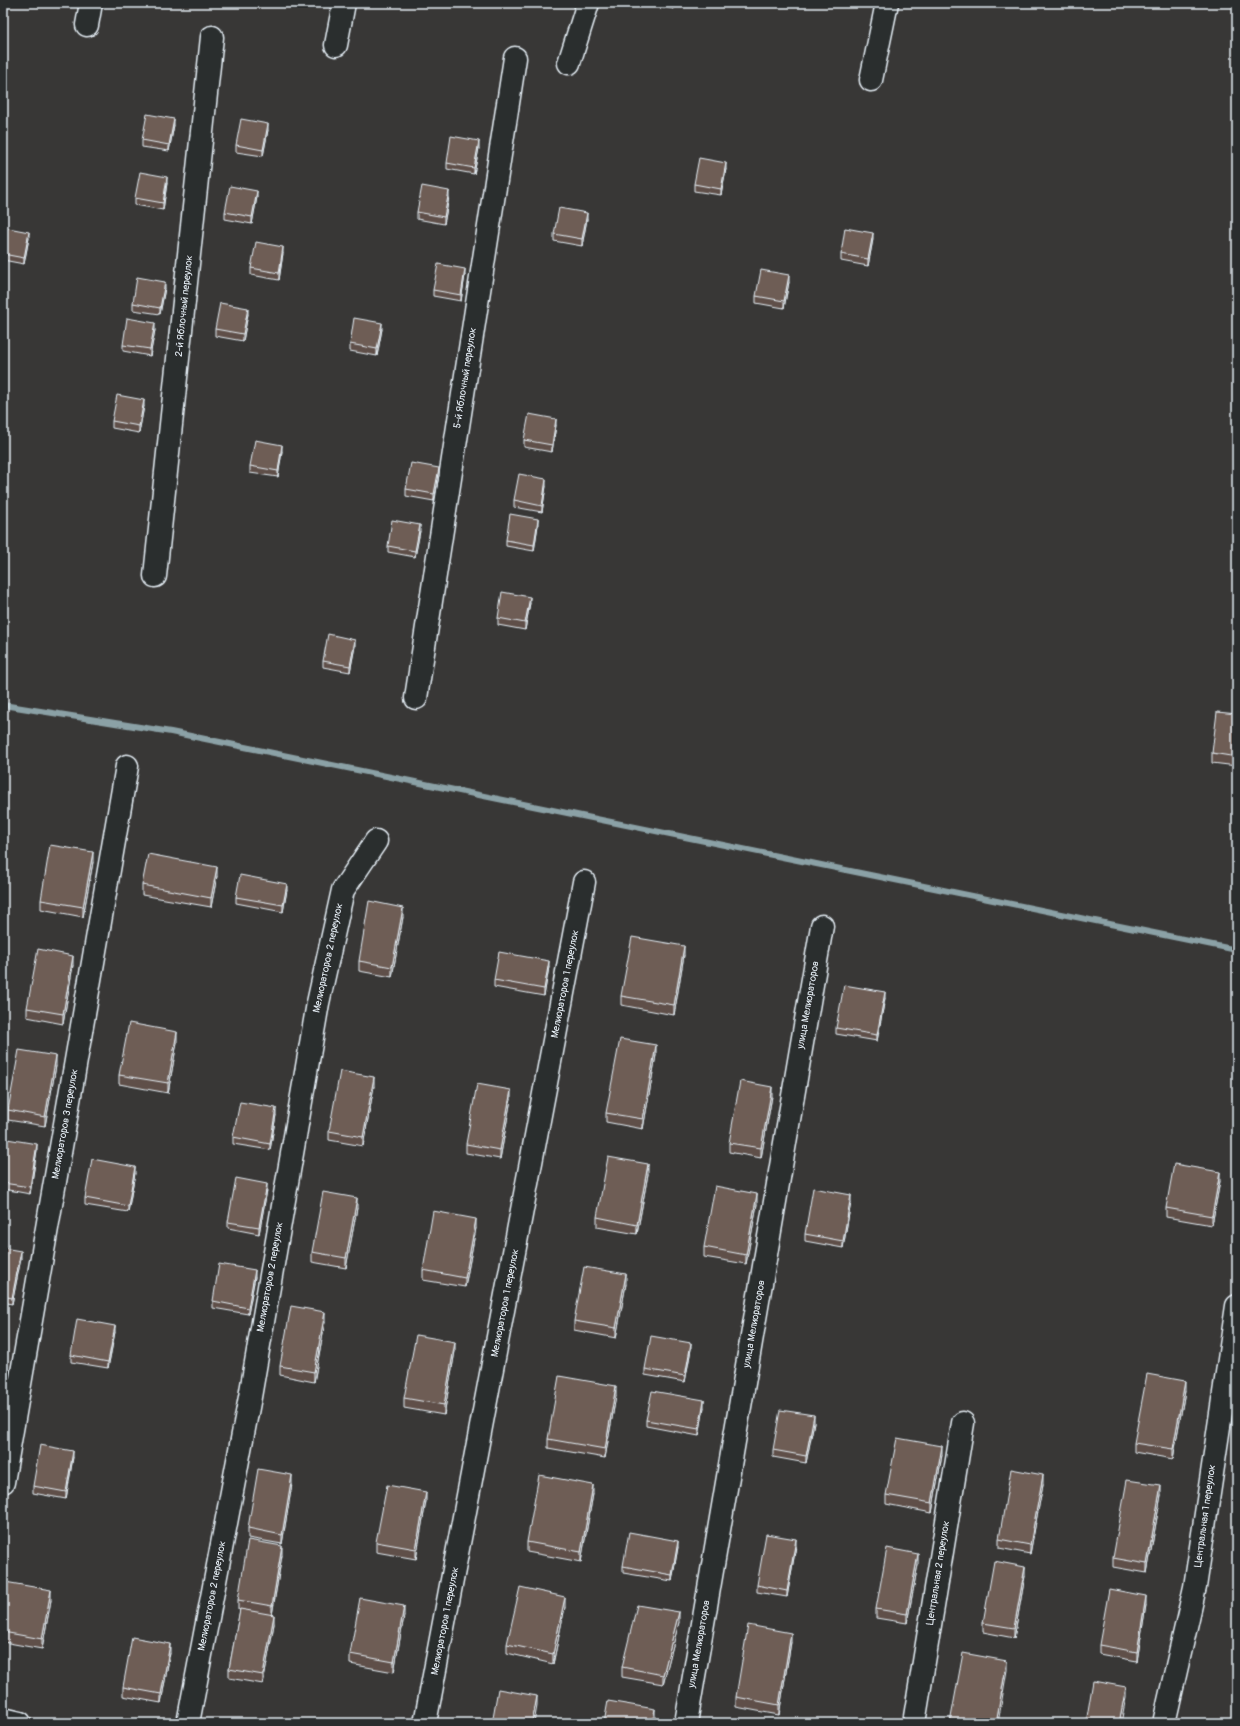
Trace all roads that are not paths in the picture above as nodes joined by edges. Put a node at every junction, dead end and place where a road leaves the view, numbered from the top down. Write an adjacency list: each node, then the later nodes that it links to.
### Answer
1 (91, 3): 5 (street)
2 (344, 3): 7 (street)
3 (588, 3): 9 (street)
4 (888, 3): 10 (street)
5 (87, 25)
6 (212, 37): 11 (street, 2-й Яблочный переулок)
7 (336, 45)
8 (514, 58): 12 (street, 5-й Яблочный переулок)
9 (569, 63)
10 (871, 80)
11 (155, 576)
12 (416, 698)
13 (127, 766): 20 (street, Мелиораторов 3 переулок)
14 (376, 841): 23 (street, Мелиораторов 2 переулок)
15 (584, 882): 24 (street, Мелиораторов 1 переулок)
16 (822, 926): 25 (street, улица Мелиораторов)
17 (1237, 1306): 18 (street, Центральная 1 переулок)
18 (1232, 1366): 27 (street, Центральная 1 переулок)
19 (963, 1423): 26 (street, Центральная 2 переулок)
20 (3, 1482)
21 (3, 1719): 22 (street)
22 (20, 1723)
23 (188, 1723)
24 (425, 1723)
25 (686, 1723)
26 (914, 1723)
27 (1164, 1723)

